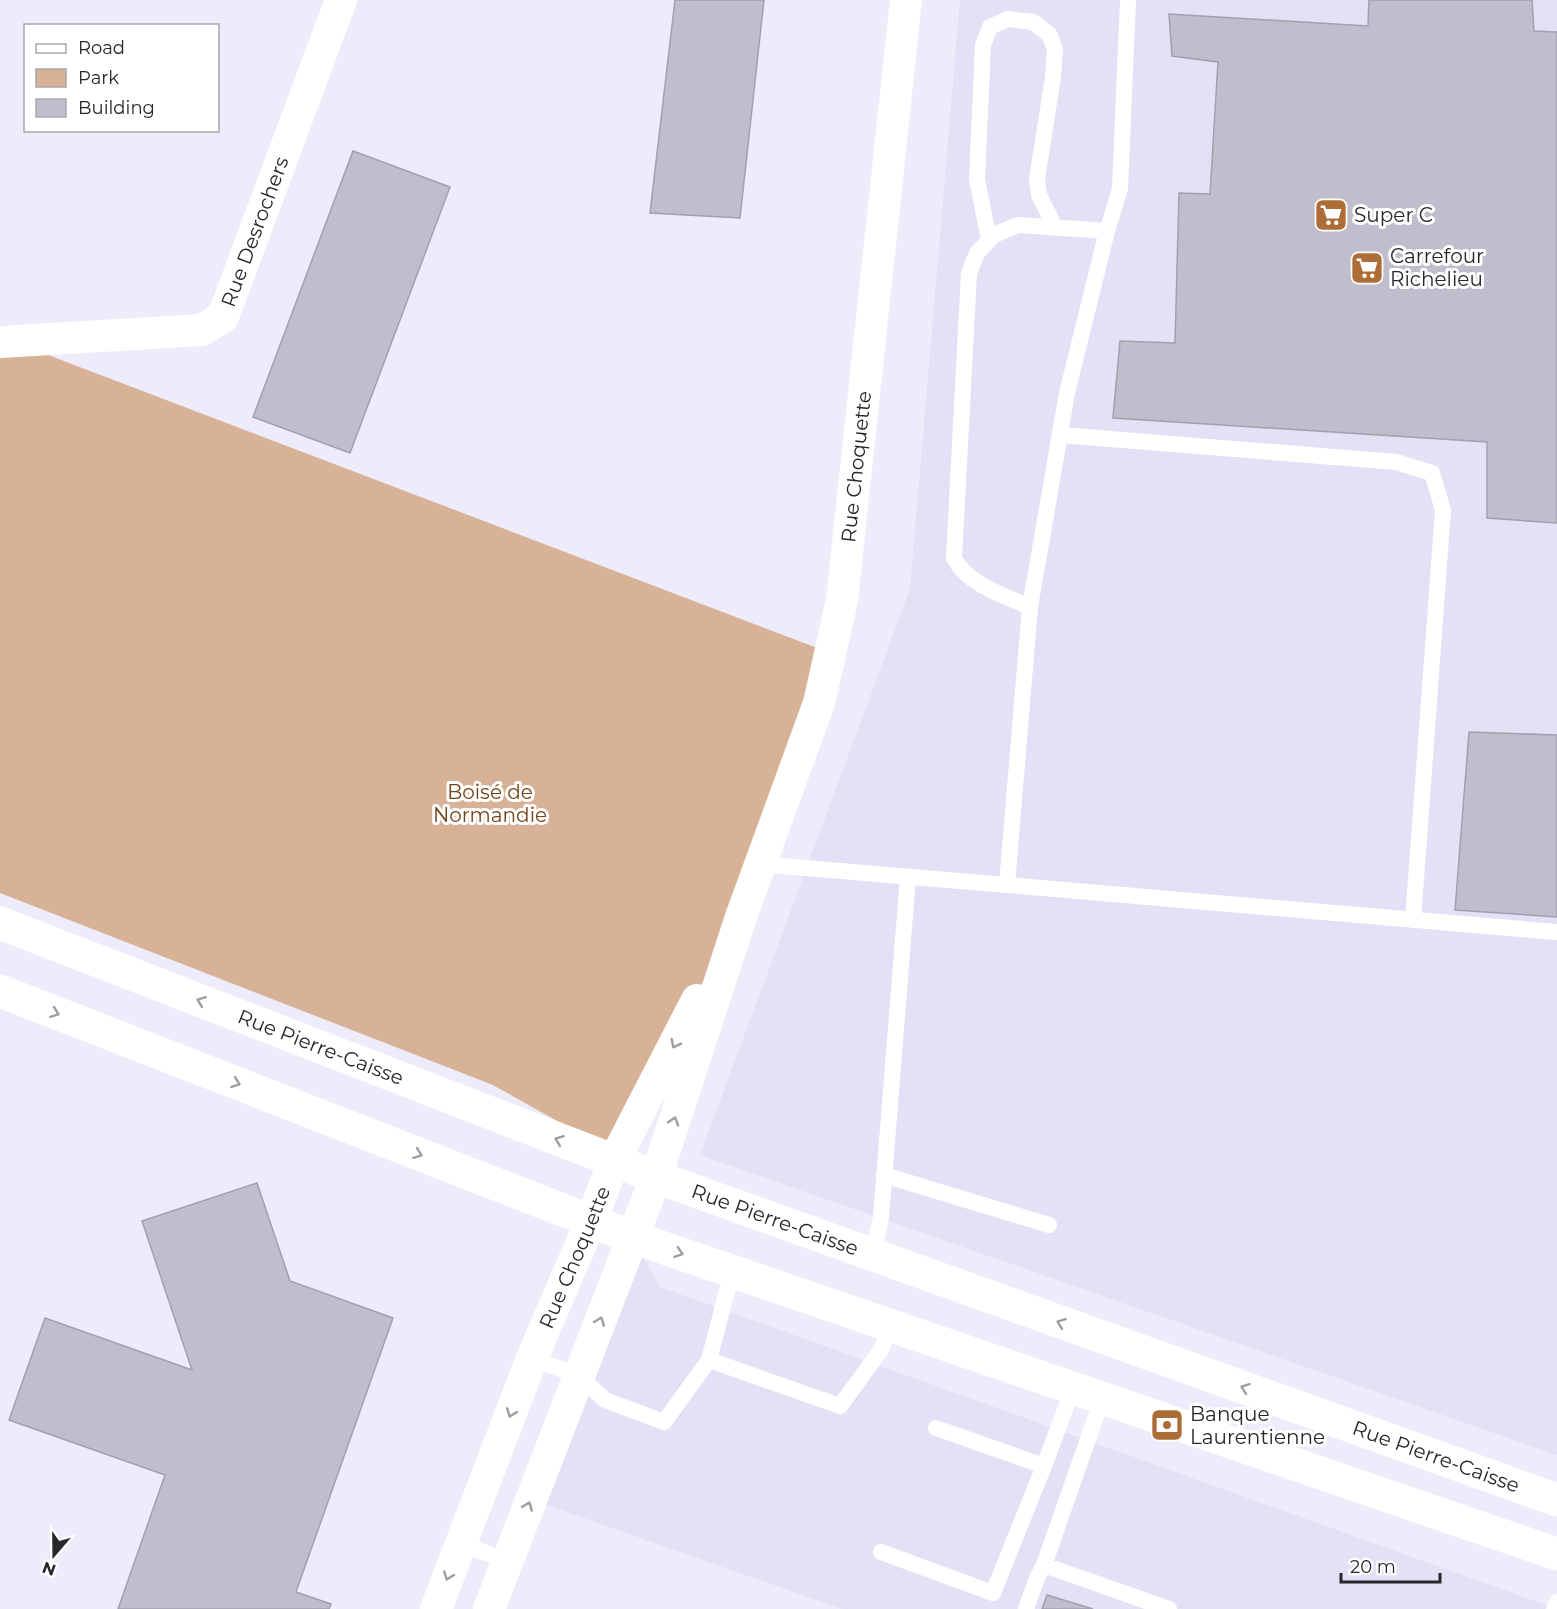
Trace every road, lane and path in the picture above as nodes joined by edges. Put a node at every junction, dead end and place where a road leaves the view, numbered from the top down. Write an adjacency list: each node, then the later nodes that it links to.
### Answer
1 (341, 0): 7 (street, Rue Desrochers)
2 (906, 0): 10 (street, Rue Choquette)
3 (1128, 0): 5 (lane)
4 (1055, 227): 5 (lane); 6 (lane); 6 (lane)
5 (1107, 231): 8 (lane)
6 (989, 240): 9 (lane)
7 (0, 342)
8 (1060, 435): 9 (lane); 14 (lane)
9 (1030, 607): 12 (lane)
10 (760, 864): 11 (lane); 13 (street, Rue Choquette)
11 (908, 877): 12 (lane); 19 (lane)
12 (1007, 884): 14 (lane)
13 (741, 917): 18 (street, Rue Choquette, one-way to 18); 20 (street, Rue Choquette, one-way to 13)
14 (1413, 920): 16 (lane)
15 (3, 931): 18 (street, Rue Pierre-Caisse, one-way to 15)
16 (1557, 932)
17 (0, 991): 21 (street, one-way to 21)
18 (614, 1161): 20 (street, Rue Pierre-Caisse); 21 (street, Rue Choquette)
19 (884, 1174): 22 (lane); 24 (lane)
20 (656, 1177): 23 (street, Rue Choquette); 24 (street, Rue Pierre-Caisse)
21 (591, 1221): 23 (street); 27 (street, Rue Choquette)
22 (1049, 1225)
23 (632, 1237): 25 (street, one-way to 25); 29 (street, Rue Choquette, one-way to 23)
24 (873, 1255): 33 (street, Rue Pierre-Caisse, one-way to 24)
25 (735, 1272): 26 (street); 28 (lane)
26 (891, 1326): 28 (lane); 30 (street)
27 (532, 1358): 29 (lane); 34 (street, Rue Choquette, one-way to 34)
28 (709, 1360): 29 (lane)
29 (579, 1376): 37 (street, Rue Choquette, one-way to 29)
30 (1088, 1393): 32 (lane); 36 (street); 38 (lane)
31 (936, 1428): 32 (lane)
32 (1044, 1466): 35 (lane)
33 (1557, 1500)
34 (460, 1543): 37 (lane); 40 (street, Rue Choquette, one-way to 40)
35 (881, 1552)
36 (1557, 1554)
37 (507, 1561): 41 (street, Rue Choquette)
38 (1044, 1565): 42 (lane); 43 (lane)
39 (1557, 1602): 44 (lane)
40 (436, 1609)
41 (489, 1609)
42 (1026, 1609)
43 (1169, 1609)
44 (1554, 1609)

